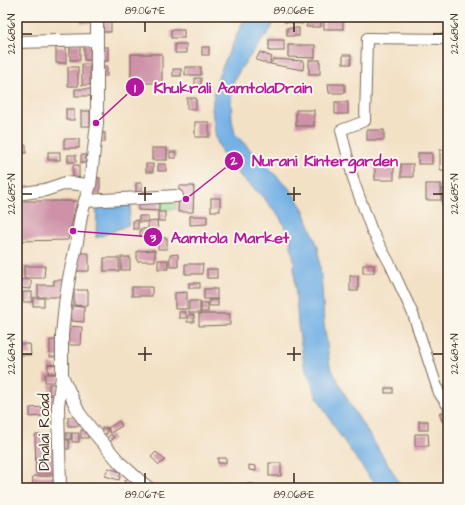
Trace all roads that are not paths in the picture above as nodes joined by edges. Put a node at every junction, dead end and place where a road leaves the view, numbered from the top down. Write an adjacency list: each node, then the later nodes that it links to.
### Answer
1 (97, 17): 3 (street, Dhalai Road)
2 (448, 39): 10 (street)
3 (97, 40): 4 (street); 5 (street, Dhalai Road)
4 (17, 42)
5 (90, 186): 6 (street); 8 (street, Dhalai Road)
6 (17, 194)
7 (177, 196): 8 (street)
8 (85, 201): 9 (street, Dhalai Road)
9 (62, 376): 11 (street, Dhalai Road); 12 (street)
10 (448, 406)
11 (60, 488)
12 (149, 488)

